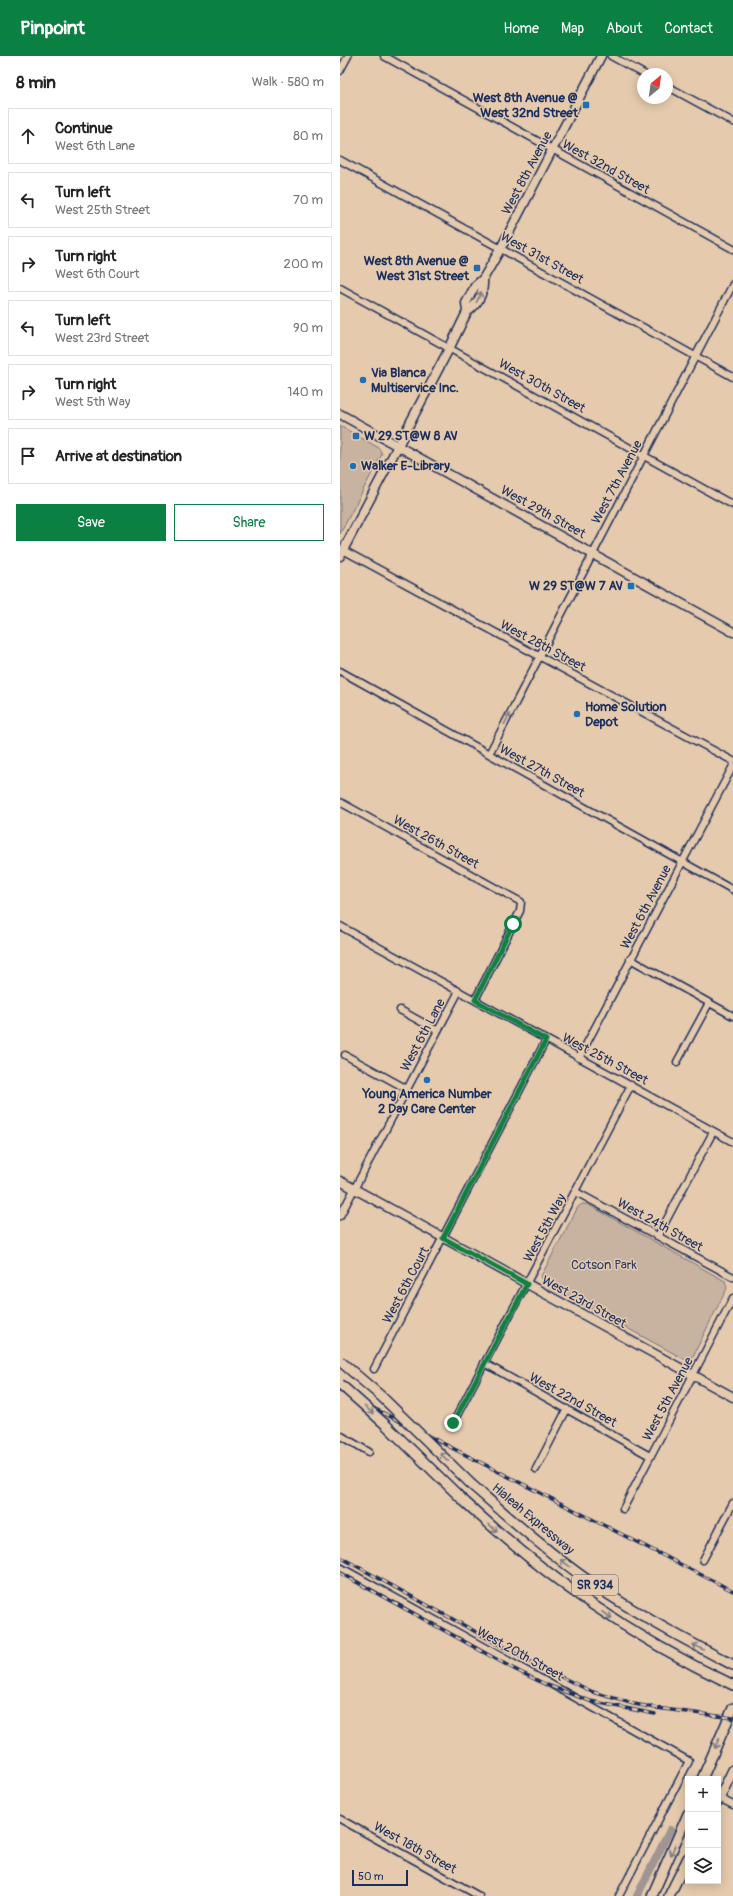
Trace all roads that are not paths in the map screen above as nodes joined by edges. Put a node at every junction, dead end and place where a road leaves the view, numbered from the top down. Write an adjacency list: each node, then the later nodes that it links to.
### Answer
1 (348, 56): 6 (street)
2 (384, 56): 9 (street, West 32nd Street)
3 (601, 56): 9 (street, West 8th Avenue)
4 (611, 56): 5 (street)
5 (637, 70)
6 (340, 71)
7 (673, 89): 8 (street)
8 (733, 122)
9 (552, 150): 11 (street, West 8th Avenue); 12 (street, West 32nd Street)
10 (340, 160): 11 (street, West 31st Street)
11 (501, 248): 15 (street, West 8th Avenue); 16 (street, West 31st Street)
12 (733, 249)
13 (733, 284): 16 (street, West 7th Avenue)
14 (340, 288): 15 (street, West 30th Street)
15 (450, 347): 19 (street, West 8th Avenue); 20 (street, West 30th Street)
16 (695, 356): 17 (street, West 31st Street); 20 (street, West 7th Avenue)
17 (733, 377)
18 (340, 414): 19 (street, West 29th Street)
19 (398, 446): 22 (street, West 8th Avenue); 23 (street, West 29th Street)
20 (644, 456): 21 (street, West 30th Street); 23 (street, West 7th Avenue)
21 (733, 505)
22 (342, 553): 25 (street, West 28th Street)
23 (592, 554): 24 (street, West 29th Street); 25 (street, West 7th Avenue)
24 (733, 632)
25 (539, 656): 27 (street, West 7th Avenue, one-way to 25); 28 (street, West 28th Street)
26 (340, 671): 27 (street, West 27th Street)
27 (489, 754): 31 (street, West 27th Street)
28 (733, 761)
29 (733, 766): 31 (street, West 6th Avenue)
30 (340, 802): 36 (street, West 26th Street)
31 (681, 862): 32 (street, West 27th Street); 34 (street, West 6th Avenue)
32 (733, 890)
33 (340, 926): 35 (street, West 25th Street)
34 (630, 959): 37 (street); 43 (street, West 6th Avenue)
35 (459, 991): 36 (street, West 25th Street); 40 (street, West 6th Lane)
36 (475, 1000): 41 (street, West 25th Street)
37 (709, 1003): 39 (street); 44 (street)
38 (400, 1010): 40 (street)
39 (733, 1016)
40 (438, 1031): 46 (street, West 6th Lane)
41 (546, 1040): 43 (street, West 25th Street); 54 (street, West 6th Court)
42 (345, 1055): 46 (street)
43 (579, 1058): 45 (street, West 25th Street)
44 (678, 1062)
45 (632, 1086): 47 (street, West 25th Street); 51 (street, West 5th Way)
46 (407, 1089): 50 (street, West 6th Lane)
47 (713, 1132): 48 (street, West 25th Street); 53 (street)
48 (733, 1142)
49 (340, 1181): 50 (street, West 23rd Street)
50 (355, 1189): 52 (street, West 6th Lane); 54 (street, West 23rd Street)
51 (576, 1192): 53 (street, West 24th Street); 56 (street, West 5th Way)
52 (340, 1216)
53 (658, 1236): 55 (street, West 24th Street)
54 (443, 1238): 56 (street, West 23rd Street); 60 (street, West 6th Court)
55 (733, 1277)
56 (527, 1284): 59 (street, West 5th Way); 61 (street, West 23rd Street)
57 (733, 1298): 61 (street, West 5th Avenue)
58 (340, 1361): 74 (main road, Hialeah Expressway / SR 934, one-way to 58, bridge)
59 (484, 1363): 64 (street, West 22nd Street); 65 (street, West 5th Way)
60 (374, 1369)
61 (693, 1375): 63 (street, West 23rd Street); 68 (street, West 5th Avenue)
62 (340, 1384): 75 (main road, SR 934, one-way to 75, bridge)
63 (733, 1397)
64 (567, 1409): 68 (street, West 22nd Street); 69 (street)
65 (453, 1423)
66 (340, 1436): 67 (street)
67 (369, 1452)
68 (650, 1456): 71 (street, West 5th Avenue)
69 (536, 1469)
70 (733, 1503): 72 (street)
71 (622, 1509)
72 (703, 1560)
73 (340, 1567): 86 (street, West 20th Street)
74 (733, 1665)
75 (733, 1686)
76 (733, 1708): 78 (main road, one-way to 78)
77 (733, 1770): 79 (main road)
78 (703, 1776)
79 (721, 1796)
80 (721, 1801): 81 (street)
81 (733, 1806)
82 (340, 1819): 85 (street, West 18th Street)
83 (685, 1821): 87 (main road, one-way to 87)
84 (685, 1864): 88 (main road)
85 (479, 1896)
86 (619, 1896)
87 (652, 1896)
88 (668, 1896)

